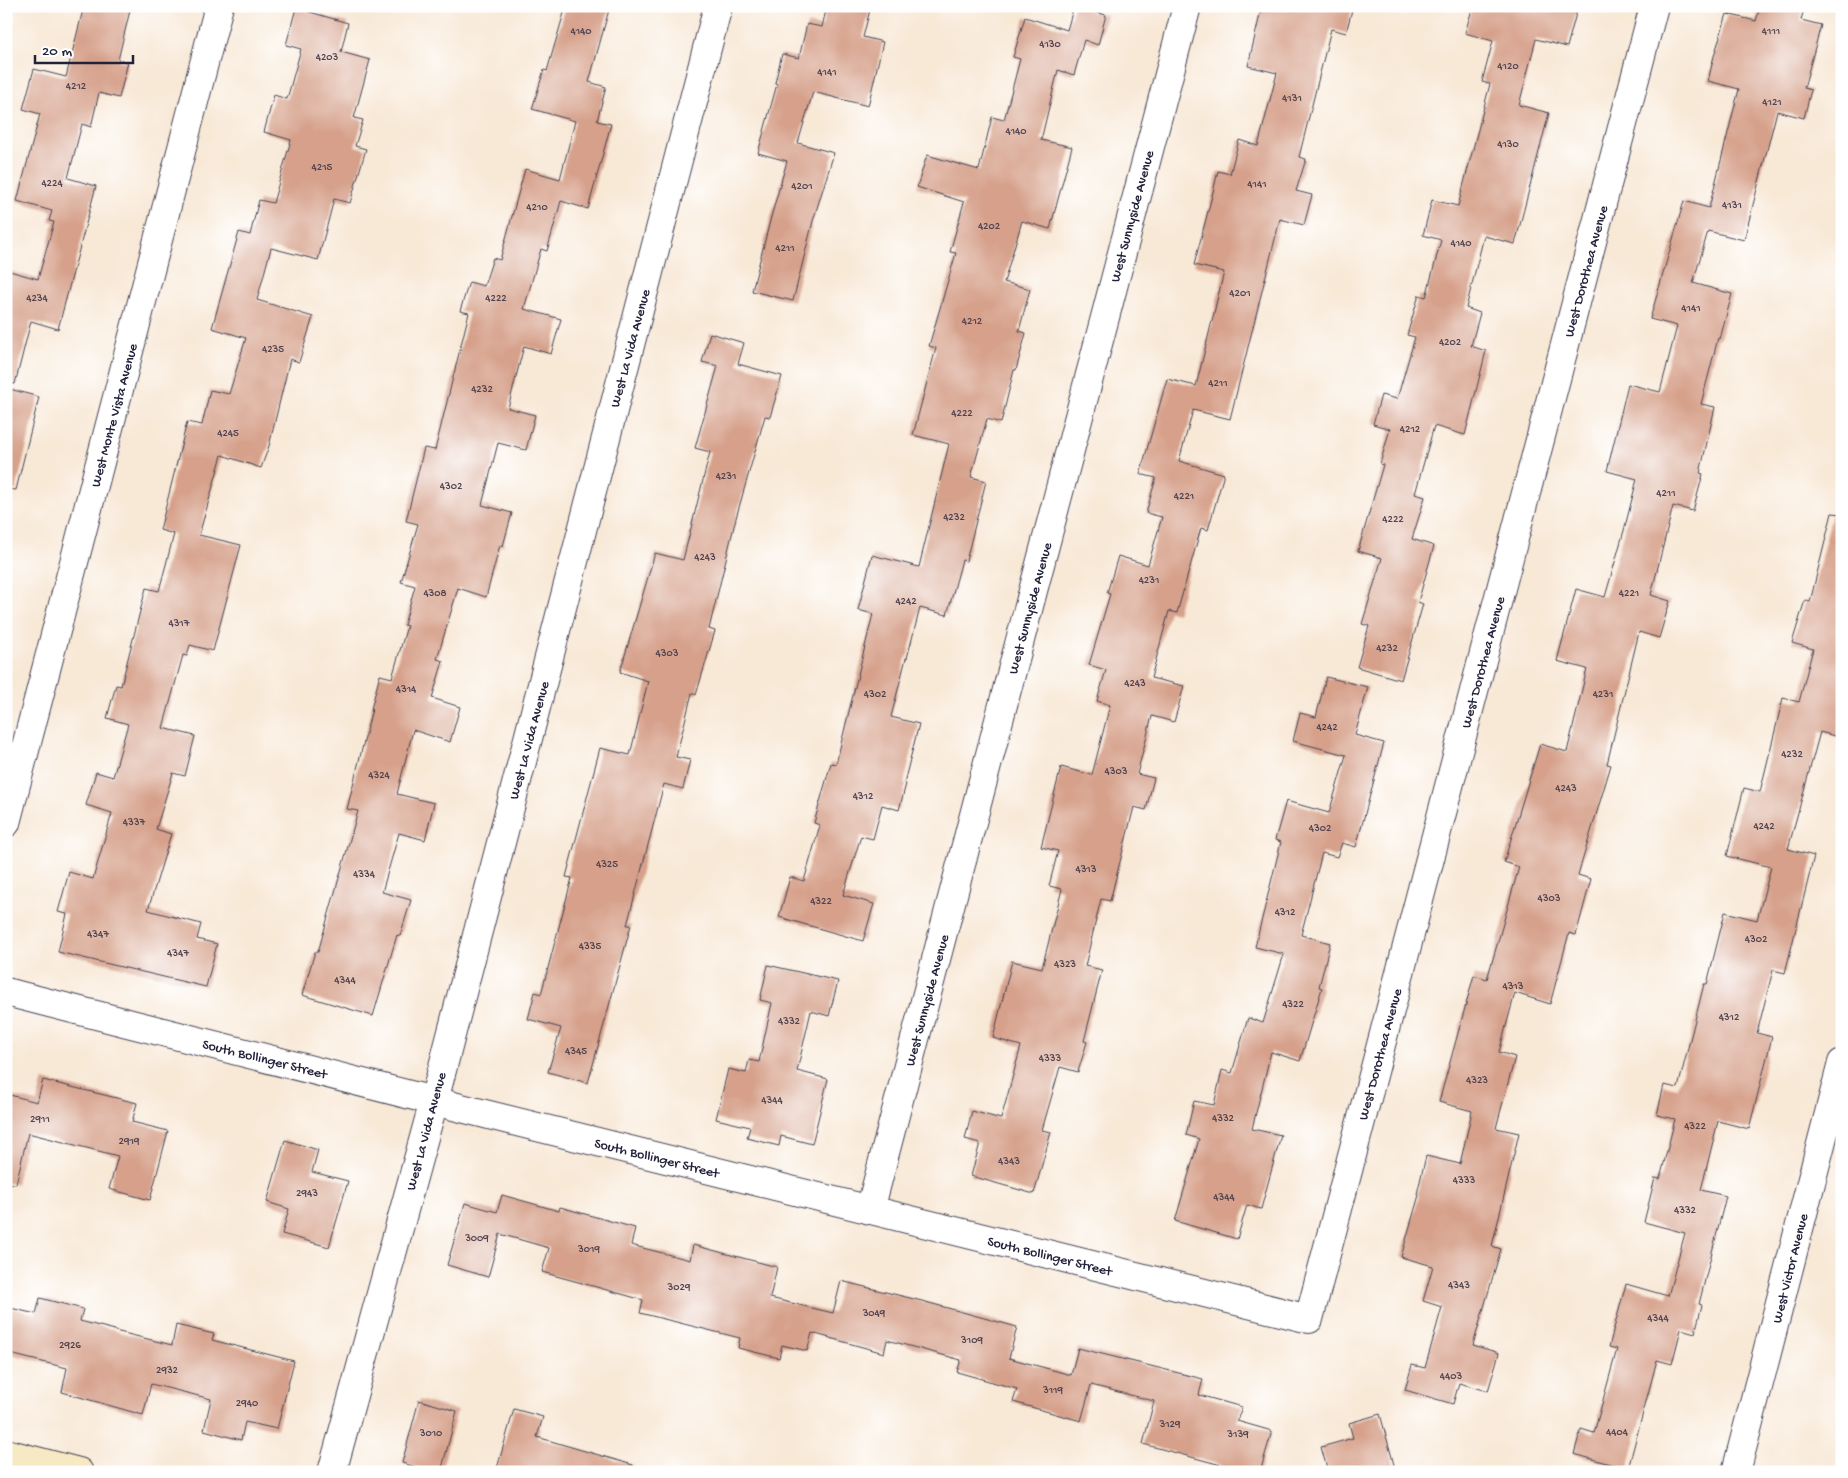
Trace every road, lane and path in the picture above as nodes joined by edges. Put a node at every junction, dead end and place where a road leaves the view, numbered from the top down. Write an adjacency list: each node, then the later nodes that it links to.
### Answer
1 (219, 6): 5 (street, West Monte Vista Avenue)
2 (718, 6): 8 (street, West La Vida Avenue)
3 (1187, 6): 9 (street, West Sunnyside Avenue)
4 (1654, 6): 10 (street, West Dorothea Avenue)
5 (6, 823)
6 (6, 992): 8 (street, South Bollinger Street)
7 (1842, 1063): 14 (street, West Victor Avenue)
8 (434, 1101): 9 (street, South Bollinger Street); 13 (street, West La Vida Avenue)
9 (870, 1210): 10 (street, South Bollinger Street)
10 (1310, 1319)
11 (6, 1453): 12 (street)
12 (79, 1472)
13 (332, 1472)
14 (1736, 1472)

